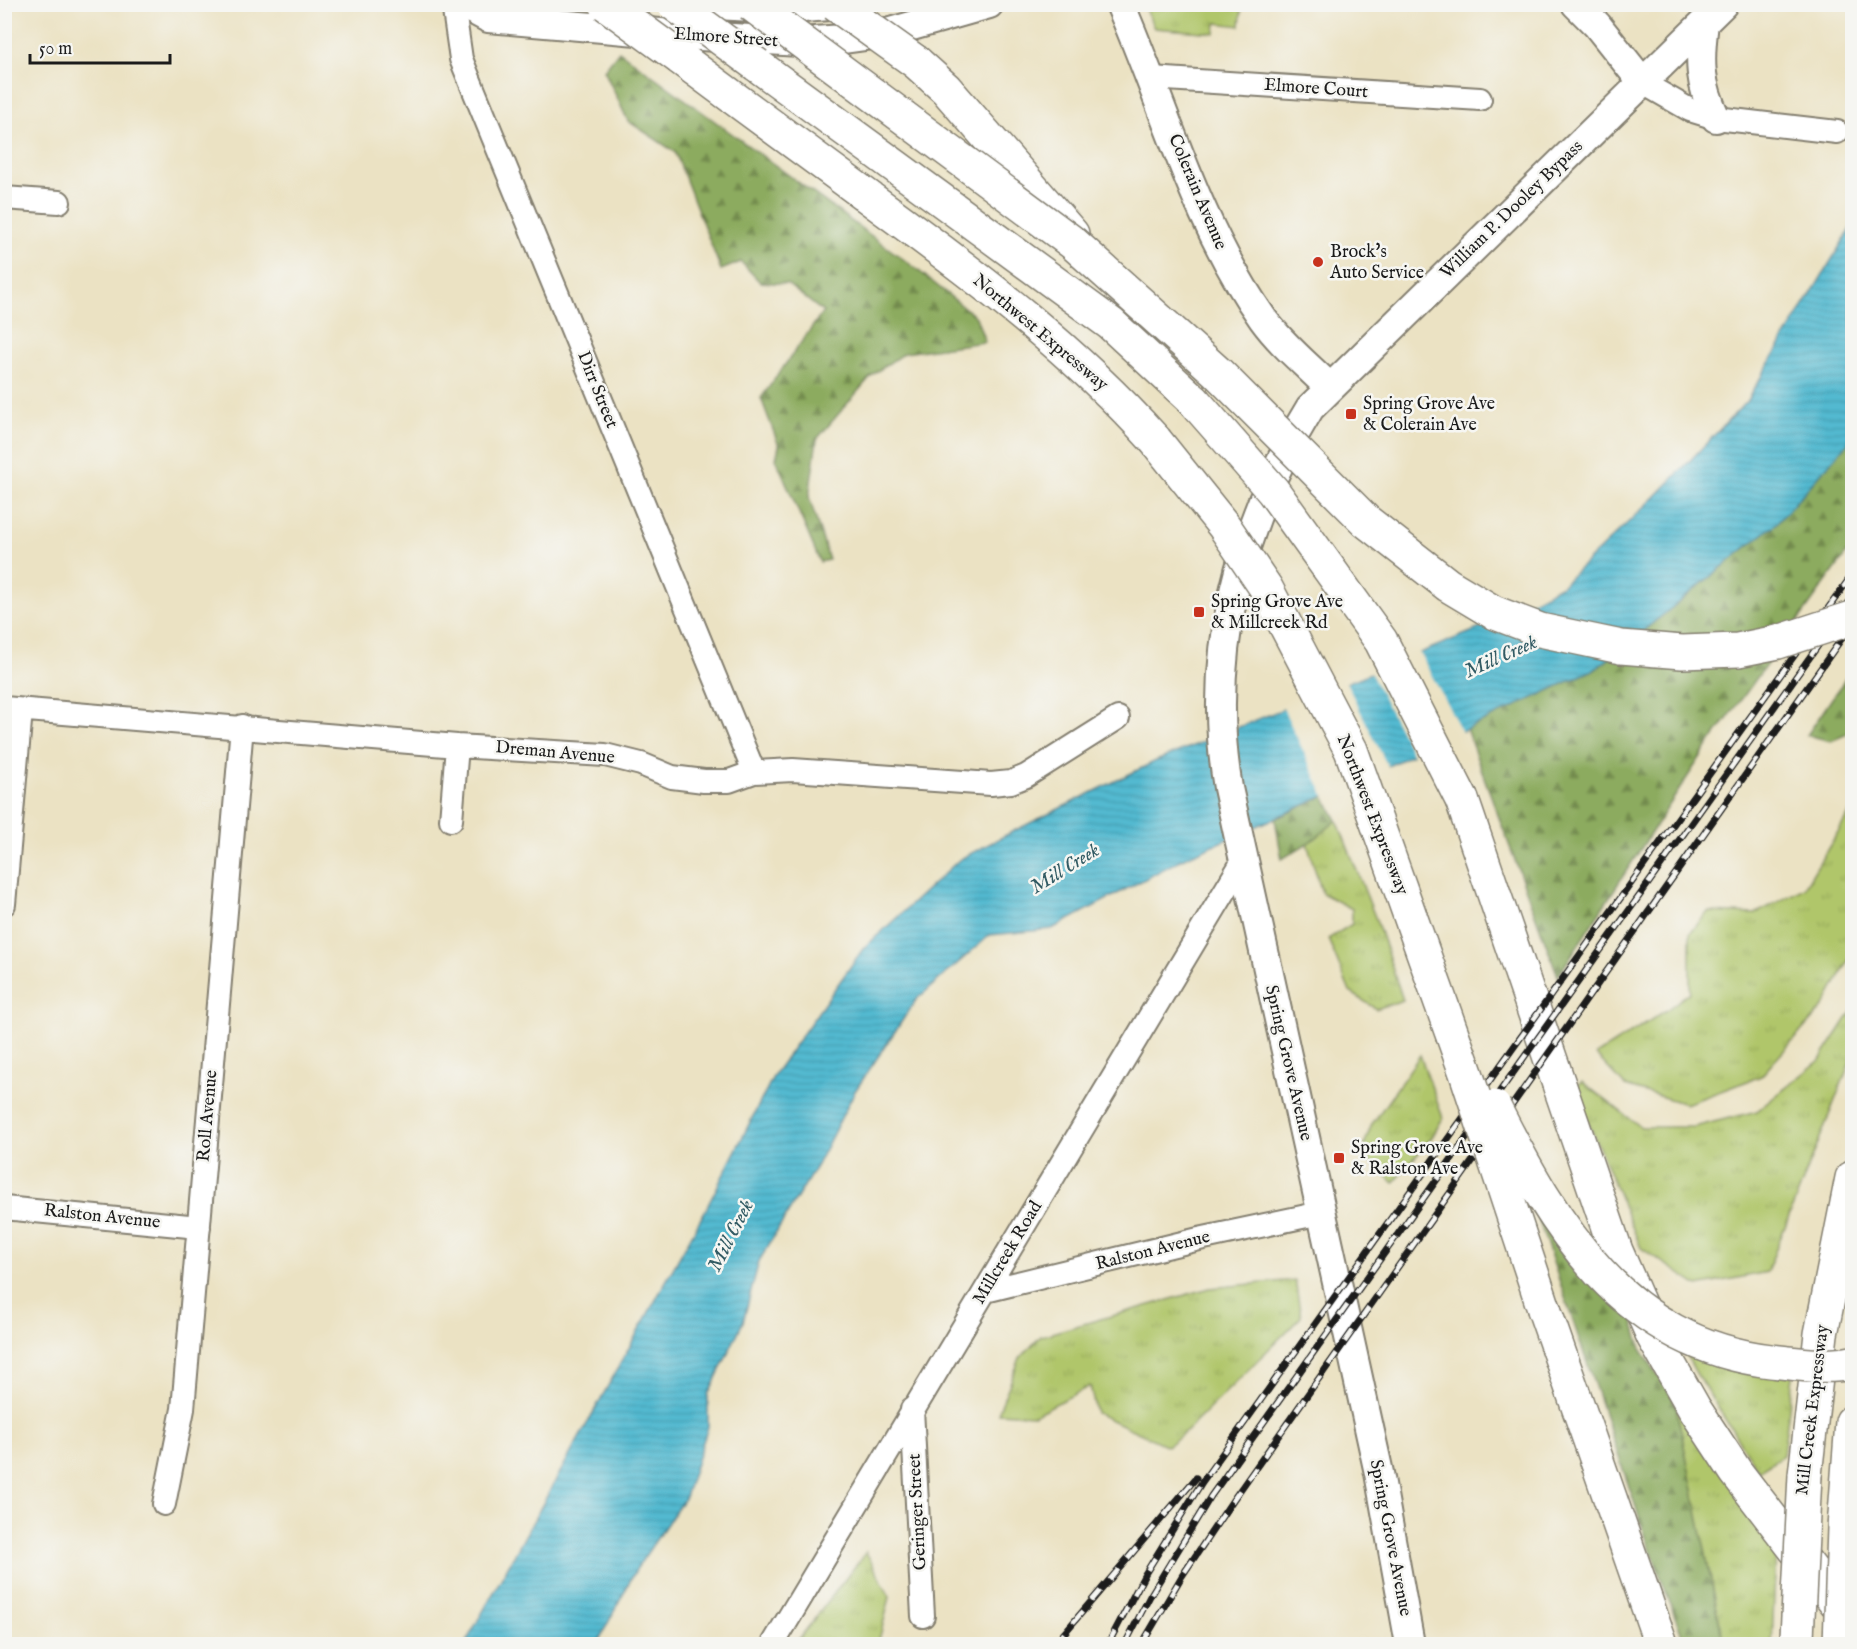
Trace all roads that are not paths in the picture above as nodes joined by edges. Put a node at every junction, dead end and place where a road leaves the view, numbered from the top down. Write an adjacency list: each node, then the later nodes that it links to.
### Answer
1 (453, 4): 28 (street, Dirr Street)
2 (462, 4): 12 (main road, Elmore Street)
3 (606, 4): 32 (highway, Northwest Expressway, bridge)
4 (674, 4): 21 (highway, bridge)
5 (697, 4): 10 (main road, Elmore Street)
6 (751, 4): 23 (highway, bridge)
7 (989, 4): 12 (main road, Elmore Street)
8 (1120, 4): 13 (main road, Colerain Avenue)
9 (1576, 4): 14 (main road)
10 (844, 5): 12 (street); 21 (highway, bridge)
11 (1713, 14): 14 (main road, William P. Dooley Bypass); 16 (main road)
12 (849, 39)
13 (1151, 78): 15 (street, Elmore Court); 20 (main road, Colerain Avenue)
14 (1643, 83): 16 (street); 20 (main road, William P. Dooley Bypass)
15 (1480, 99)
16 (1716, 118): 17 (street)
17 (1836, 132)
18 (4, 198): 19 (street)
19 (59, 202)
20 (1329, 387): 22 (main road, William P. Dooley Bypass)
21 (1194, 401): 43 (highway, bridge)
22 (1269, 482): 30 (main road, Spring Grove Avenue)
23 (1852, 618)
24 (13, 709): 26 (street, Dreman Avenue); 31 (street)
25 (1118, 718): 28 (street, Dreman Avenue)
26 (243, 726): 27 (street, Dreman Avenue); 36 (street, Roll Avenue)
27 (457, 746): 28 (street, Dreman Avenue); 29 (street)
28 (754, 772)
29 (451, 820)
30 (1244, 861): 35 (main road, Spring Grove Avenue); 37 (street, Millcreek Road)
31 (4, 904)
32 (1466, 1073): 38 (highway, bridge); 47 (highway, Northwest Expressway, bridge)
33 (1852, 1178): 44 (highway, Mill Creek Expressway, bridge)
34 (4, 1208): 36 (street, Ralston Avenue)
35 (1321, 1213): 37 (street, Ralston Avenue); 46 (main road, Spring Grove Avenue)
36 (199, 1227): 41 (street, Roll Avenue)
37 (986, 1292): 39 (street, Millcreek Road)
38 (1852, 1363)
39 (912, 1408): 42 (street, Geringer Street); 45 (street, Millcreek Road)
40 (1852, 1422): 48 (highway, bridge)
41 (164, 1504)
42 (923, 1616)
43 (1852, 1624)
44 (1797, 1641)
45 (772, 1644)
46 (1410, 1644)
47 (1661, 1644)
48 (1840, 1644)

